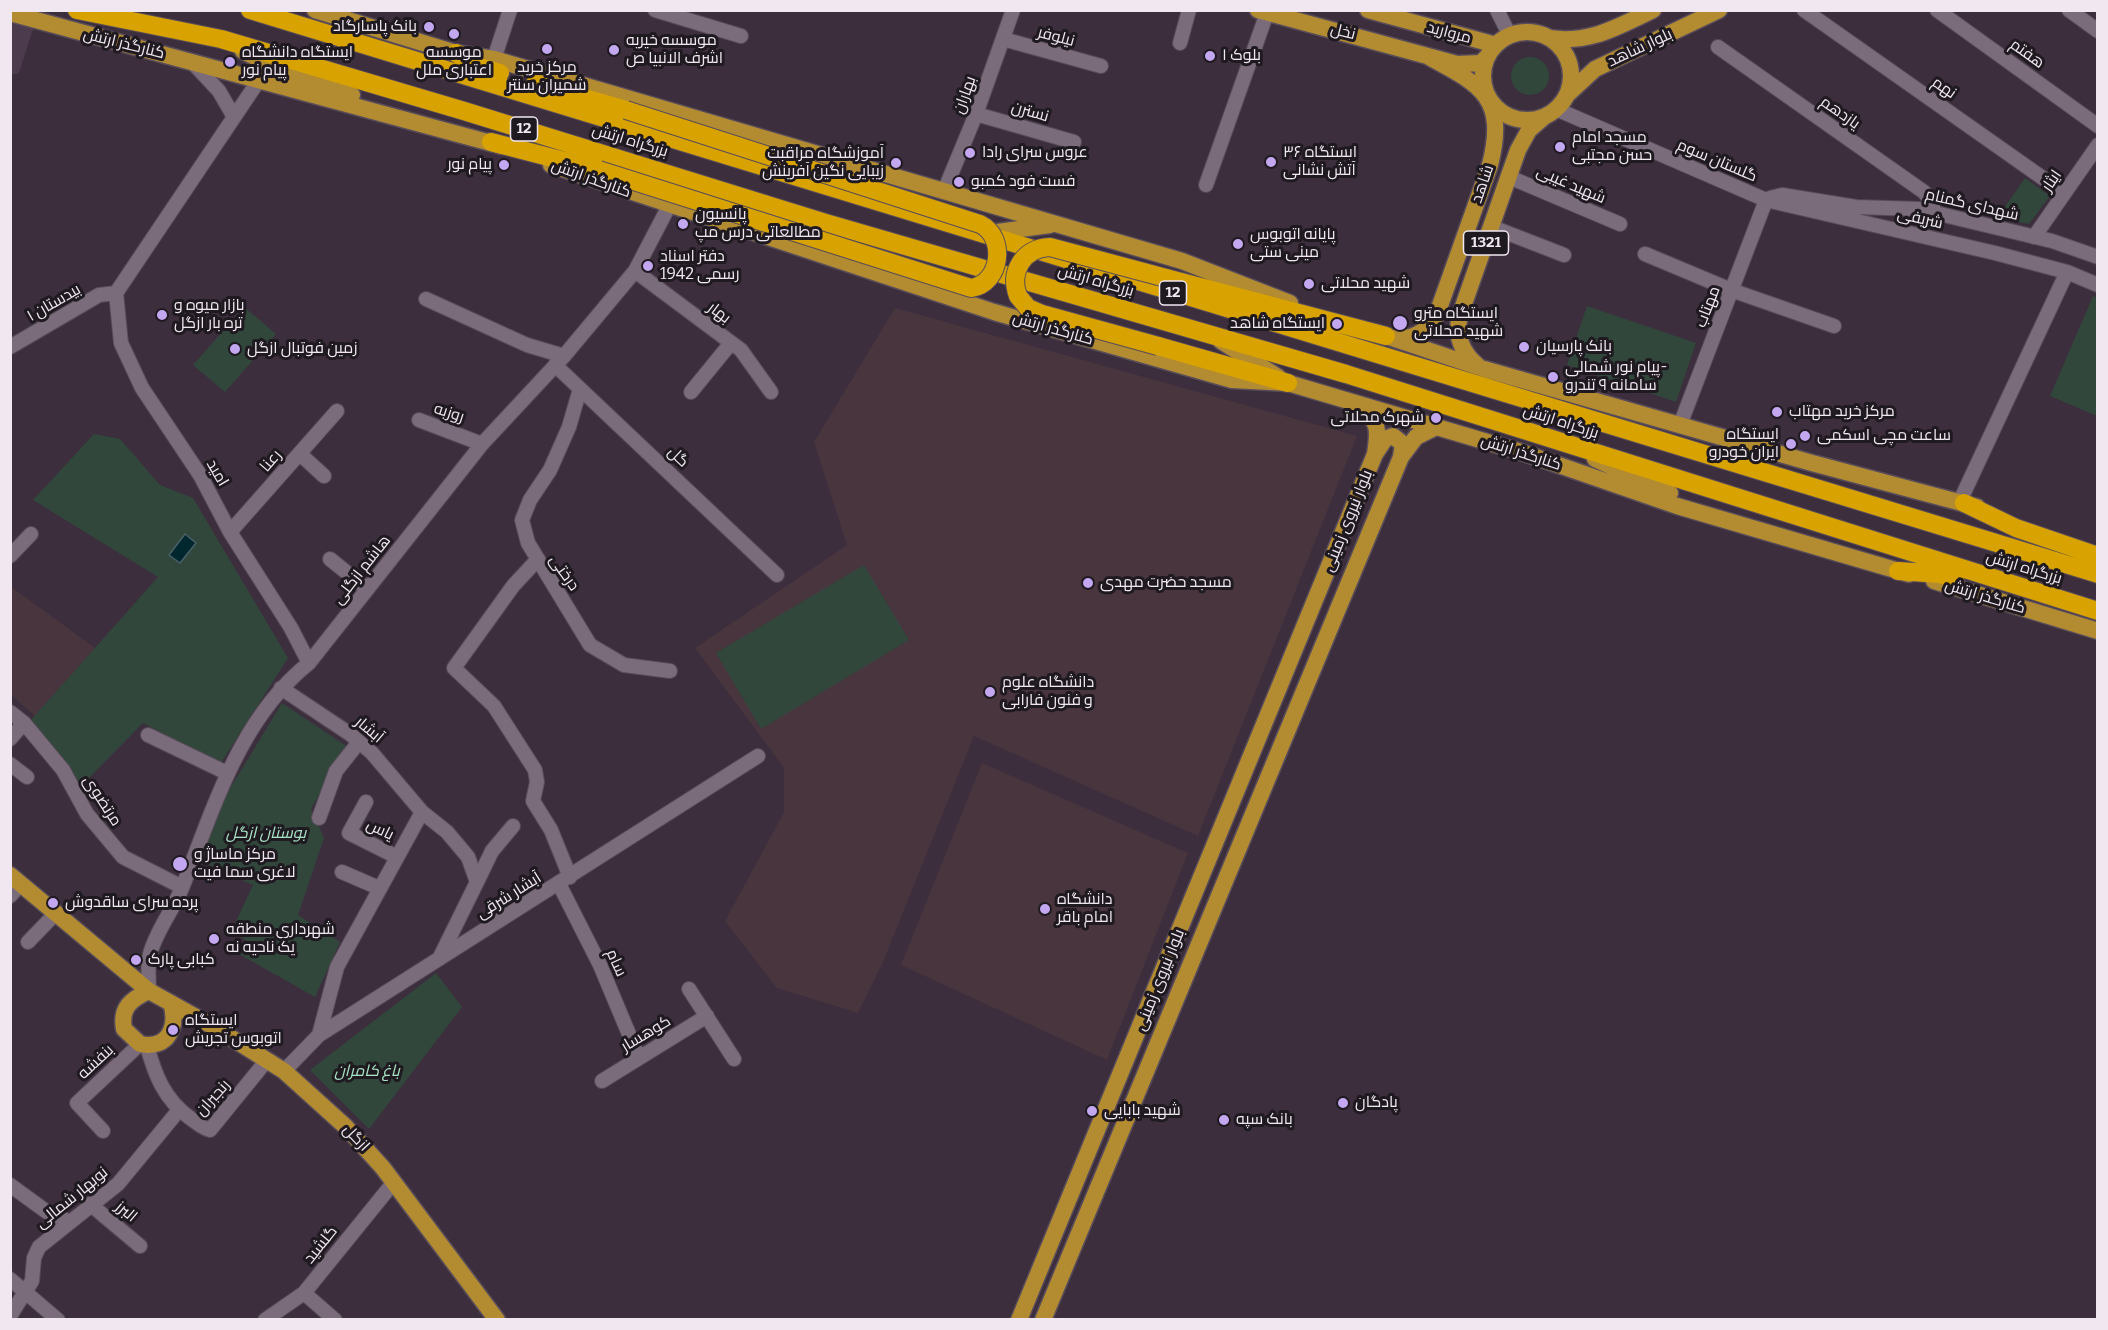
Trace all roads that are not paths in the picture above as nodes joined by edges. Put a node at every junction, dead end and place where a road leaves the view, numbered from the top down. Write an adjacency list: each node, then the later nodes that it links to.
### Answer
1 (76, 10): 21 (highway, بزرگراه ارتش / 12)
2 (128, 10): 21 (highway)
3 (249, 10): 51 (highway, بزرگراه ارتش / 12)
4 (315, 10): 26 (main road)
5 (510, 10): 28 (street)
6 (655, 10): 19 (street)
7 (1013, 10): 22 (street, بهاران)
8 (1189, 10): 23 (street)
9 (1368, 10): 24 (main road, مروارید)
10 (1497, 10): 24 (street)
11 (1653, 10): 20 (main road, بلوار شاهد)
12 (1719, 10): 32 (main road, بلوار شاهد)
13 (1804, 10): 44 (street, نهم)
14 (1937, 10): 37 (street, هفتم)
15 (2069, 10): 18 (street)
16 (1263, 12): 27 (main road, نخل); 42 (street)
17 (10, 13): 29 (main road, کنارگذر ارتش)
18 (2097, 31)
19 (741, 36)
20 (1549, 38): 24 (main road); 32 (main road)
21 (221, 39): 38 (main road); 65 (highway, بزرگراه ارتش / 12)
22 (1003, 39): 30 (street, نیلوفر); 35 (street, بهاران)
23 (1180, 43)
24 (1498, 46): 27 (main road); 33 (main road)
25 (1718, 48): 47 (street, یازدهم)
26 (456, 53): 28 (main road); 38 (highway, bridge)
27 (1427, 56): 33 (main road)
28 (494, 59): 43 (main road)
29 (191, 61): 31 (main road, کنارگذر ارتش); 36 (street)
30 (1101, 66)
31 (259, 80): 36 (street); 38 (main road, کنارگذر ارتش)
32 (1567, 94): 34 (main road)
33 (1488, 96): 34 (main road); 62 (main road, شاهد / 1321)
34 (1550, 113): 41 (main road, شاهد / 1321); 45 (street, گلستان سوم)
35 (976, 114): 39 (street, نسترن); 43 (street, بهاران)
36 (234, 117): 60 (street)
37 (2097, 126)
38 (491, 142): 46 (main road, کنارگذر ارتش)
39 (1074, 142)
40 (2097, 145): 44 (street, ایثار)
41 (1509, 177): 48 (street, شهید غیبی); 50 (main road, شاهد / 1321)
42 (1206, 185)
43 (945, 189): 49 (main road)
44 (2064, 193): 52 (street, ایثار)
45 (1766, 200): 47 (street, شهدای گمنام); 57 (street, شریفی); 59 (street, مهتاب)
46 (669, 206): 56 (street, هاشم ازگلی); 71 (main road, کنارگذر ارتش)
47 (1935, 213): 52 (street, شهدای گمنام)
48 (1620, 224)
49 (1056, 225): 51 (main road); 66 (main road)
50 (1491, 227): 54 (street); 63 (main road, شاهد / 1321)
51 (980, 234): 96 (highway, بزرگراه ارتش / 12)
52 (2034, 237): 55 (street, شهدای گمنام)
53 (1645, 254): 59 (street)
54 (1564, 255)
55 (2097, 257)
56 (634, 271): 67 (street, بهار); 69 (street, هاشم ازگلی)
57 (2067, 272): 58 (street, شریفی); 86 (street)
58 (2097, 285)
59 (1731, 290): 64 (street); 78 (street, مهتاب)
60 (116, 293): 68 (street, بیدستان ۱); 88 (street, امید)
61 (426, 299): 69 (street)
62 (1440, 308): 63 (main road); 66 (main road, شاهد / 1321)
63 (1460, 315): 70 (main road, شاهد / 1321)
64 (1834, 326)
65 (1210, 334): 71 (main road); 80 (highway, بزرگراه ارتش / 12)
66 (1386, 336): 70 (main road); 71 (highway, bridge)
67 (731, 343): 73 (street); 74 (street, بهار)
68 (10, 347)
69 (559, 360): 72 (street, گل); 81 (street, هاشم ازگلی)
70 (1484, 369): 78 (main road)
71 (1288, 383): 75 (main road, کنارگذر ارتش)
72 (580, 388): 93 (street); 97 (street, گل)
73 (691, 392)
74 (771, 392)
75 (1360, 404): 79 (main road, کنارگذر ارتش); 83 (main road, بلوار نیروی زمینی)
76 (337, 411): 82 (street, رعنا)
77 (419, 420): 81 (street, روزبه)
78 (1680, 425): 86 (main road)
79 (1436, 426): 84 (main road, بلوار نیروی زمینی); 87 (main road, کنارگذر ارتش)
80 (1545, 437): 87 (main road); 99 (highway, بزرگراه ارتش / 12)
81 (476, 440): 98 (street, هاشم ازگلی)
82 (300, 454): 85 (street); 88 (street, رعنا)
83 (1375, 454): 84 (main road); 102 (main road, بلوار نیروی زمینی)
84 (1401, 457): 103 (main road, بلوار نیروی زمینی)
85 (324, 476)
86 (1962, 502): 90 (main road); 92 (highway)
87 (1763, 529): 95 (main road, کنارگذر ارتش)
88 (230, 532): 104 (street, امید)
89 (31, 534): 91 (street)
90 (2097, 548)
91 (10, 556)
92 (2097, 556)
93 (537, 559): 105 (street, درختی); 106 (street, درختی)
94 (330, 560): 98 (street)
95 (1898, 571): 100 (highway); 101 (main road, کنارگذر ارتش)
96 (2097, 574)
97 (777, 575)
98 (367, 589): 104 (street, هاشم ازگلی)
99 (2097, 611)
100 (2097, 623)
101 (2097, 631)
102 (1300, 641): 103 (main road); 158 (main road, بلوار نیروی زمینی)
103 (1322, 650): 159 (main road, بلوار نیروی زمینی)
104 (309, 663): 107 (street, هاشم ازگلی)
105 (454, 668): 123 (street, سام)
106 (670, 671)
107 (281, 688): 112 (street, آبشار); 115 (street, هاشم ازگلی)
108 (10, 712): 109 (street, مرتضوی)
109 (24, 723): 111 (street); 126 (street, مرتضوی)
110 (148, 735): 115 (street)
111 (10, 739)
112 (359, 742): 118 (street, آبشار); 119 (street)
113 (758, 756): 123 (street, آبشار شرقی)
114 (10, 764): 116 (street)
115 (227, 774): 126 (street, هاشم ازگلی)
116 (27, 777)
117 (366, 802): 121 (street, یاس)
118 (422, 812): 121 (street); 124 (street, آبشار)
119 (319, 818)
120 (513, 826): 124 (street)
121 (397, 857): 127 (street)
122 (342, 872): 127 (street)
123 (565, 880): 130 (street, آبشار شرقی); 137 (street, سام)
124 (477, 882): 130 (street)
125 (14, 885): 128 (main road)
126 (182, 888): 132 (street, هاشم ازگلی)
127 (379, 888): 135 (street)
128 (56, 913): 129 (street); 132 (main road)
129 (27, 942)
130 (438, 960): 135 (street, آبشار شرقی)
131 (689, 989): 134 (street)
132 (148, 991): 133 (main road); 136 (main road)
133 (171, 1003): 136 (main road); 139 (main road, ازگل)
134 (707, 1016): 137 (street, کوهسار); 138 (street)
135 (319, 1035): 140 (street, آبشار شرقی)
136 (143, 1045): 142 (street, رنجبران); 143 (street, بنفشه)
137 (639, 1058): 141 (street, کوهسار)
138 (734, 1059)
139 (267, 1060): 140 (main road, ازگل); 142 (street, رنجبران)
140 (284, 1071): 144 (main road, ازگل)
141 (602, 1080)
142 (179, 1110): 146 (street, نوبهار شمالی)
143 (103, 1131)
144 (394, 1182): 151 (street, گلشید); 157 (main road, ازگل)
145 (10, 1185): 147 (street)
146 (90, 1204): 147 (street, نوبهار شمالی); 148 (street, البرز)
147 (68, 1221): 150 (street, نوبهار شمالی)
148 (140, 1246)
149 (10, 1279): 150 (street)
150 (26, 1293): 152 (street); 153 (street, نوبهار شمالی); 154 (street)
151 (304, 1293): 155 (street, گلشید); 156 (street)
152 (10, 1302)
153 (10, 1316)
154 (57, 1320)
155 (265, 1320)
156 (336, 1320)
157 (497, 1320)
158 (1020, 1320)
159 (1043, 1320)

